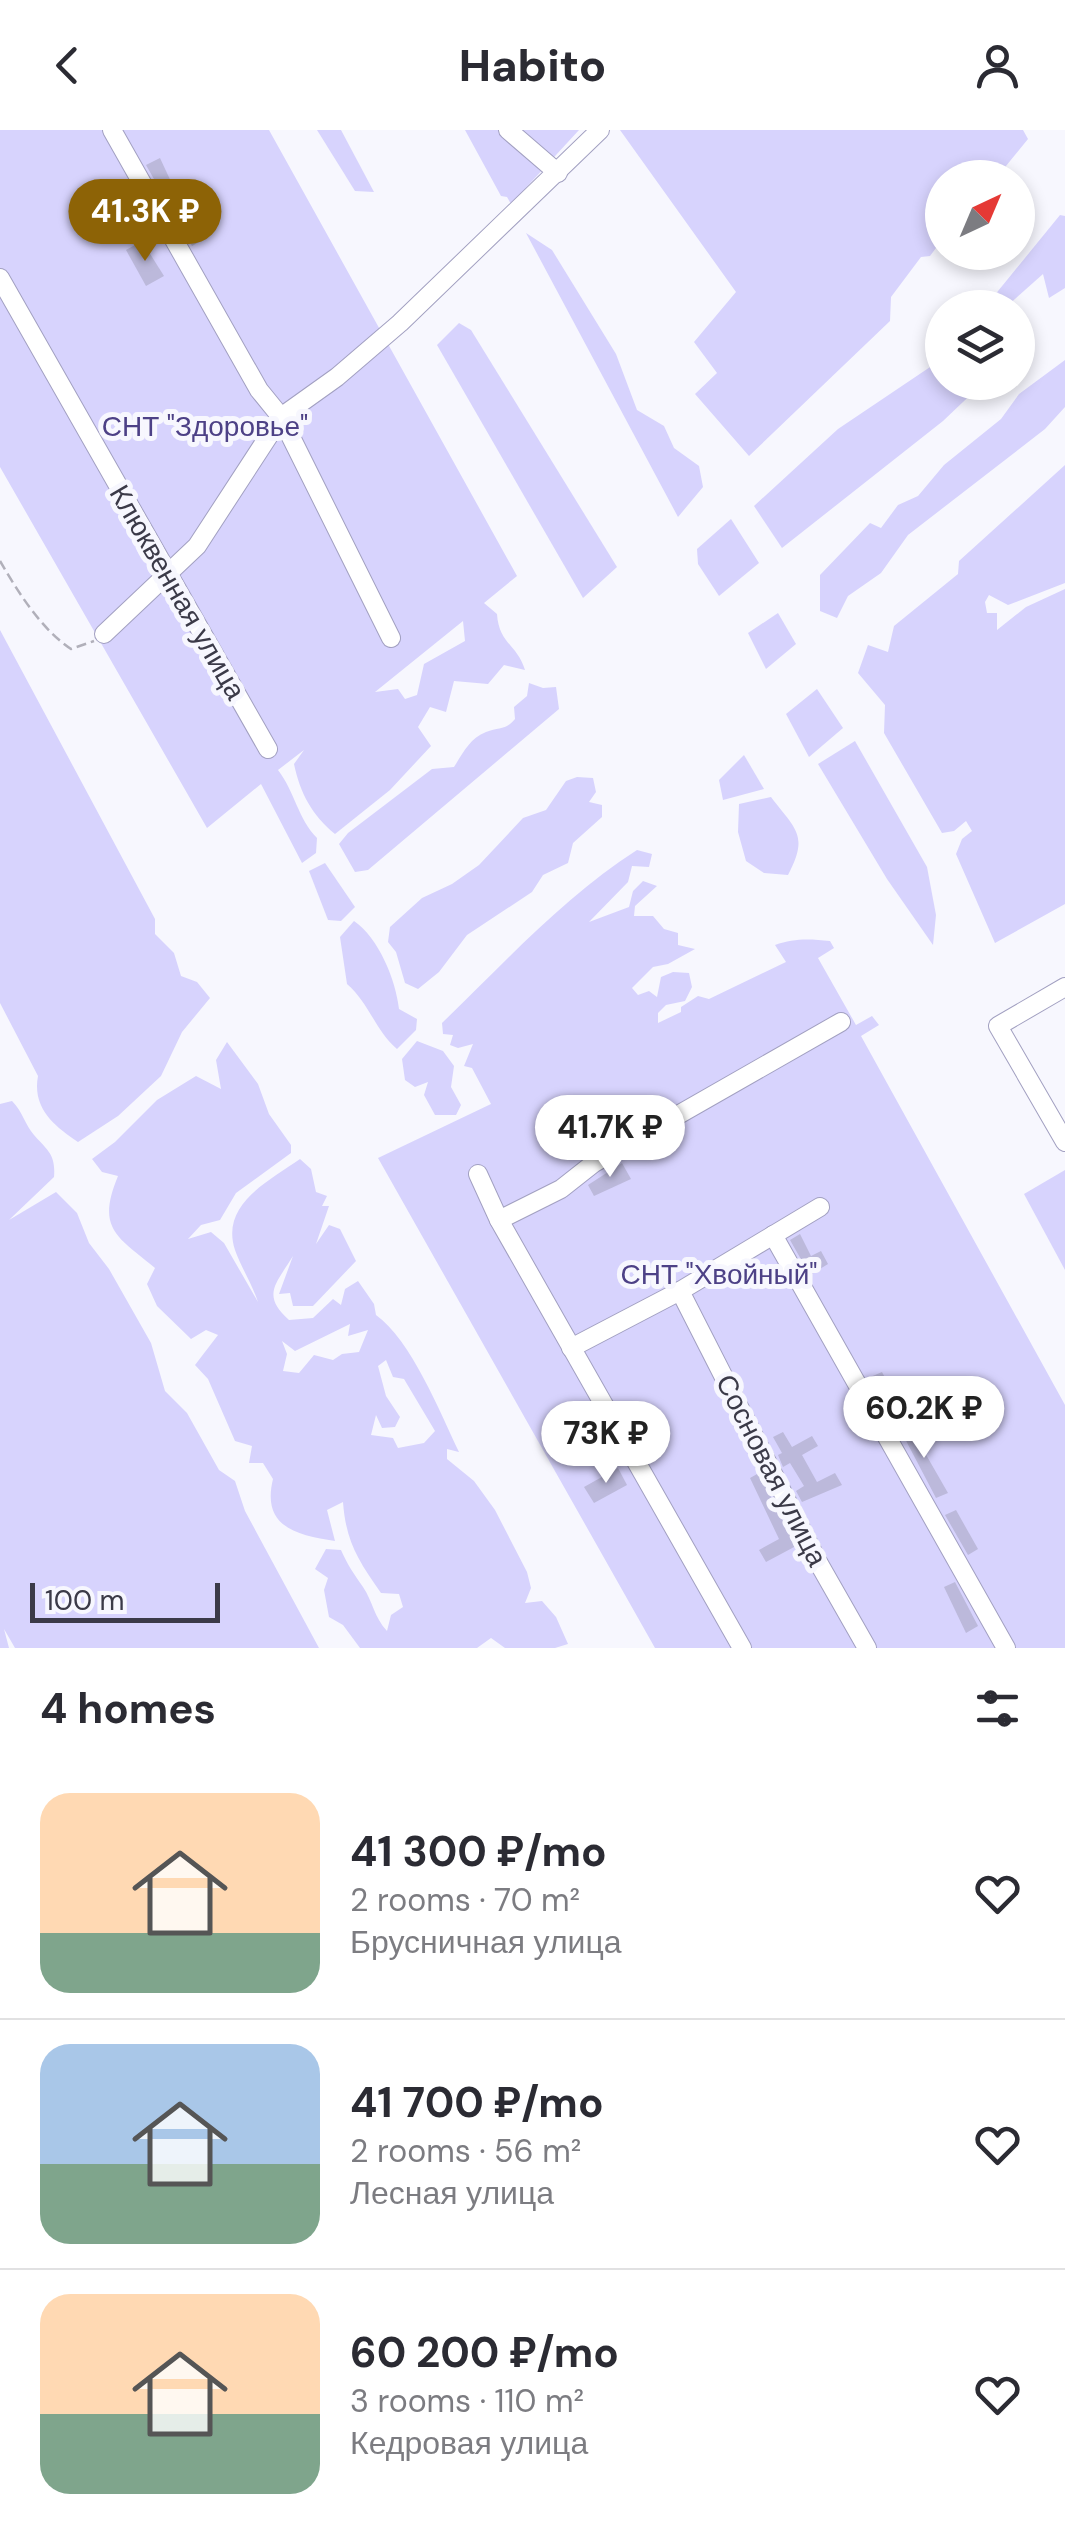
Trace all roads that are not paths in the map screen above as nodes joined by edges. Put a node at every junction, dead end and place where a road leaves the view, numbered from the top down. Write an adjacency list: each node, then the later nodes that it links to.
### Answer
1 (112, 130): 6 (street)
2 (508, 130): 4 (street)
3 (600, 130): 4 (street)
4 (558, 173): 6 (street)
5 (0, 278): 7 (street, Клюквенная улица)
6 (281, 416): 7 (street); 9 (street)
7 (167, 577): 8 (street); 10 (street, Клюквенная улица)
8 (104, 634)
9 (390, 638)
10 (268, 749)
11 (1065, 988): 13 (street)
12 (841, 1022): 16 (street)
13 (1064, 1139)
14 (478, 1174): 16 (street)
15 (820, 1207): 17 (street)
16 (499, 1220): 19 (street)
17 (773, 1235): 18 (street); 22 (street)
18 (680, 1291): 19 (street); 21 (street, Сосновая улица)
19 (570, 1348): 20 (street)
20 (742, 1648)
21 (868, 1648)
22 (1006, 1648)

